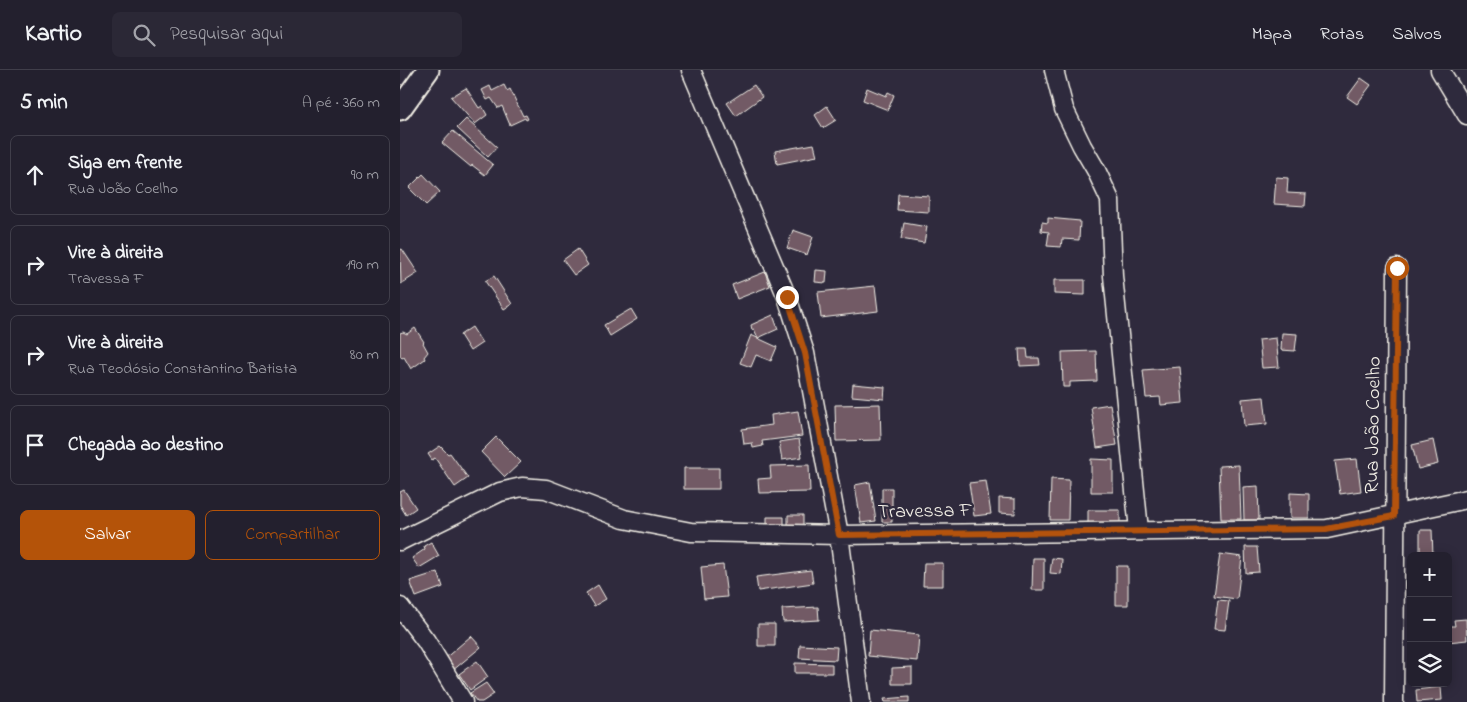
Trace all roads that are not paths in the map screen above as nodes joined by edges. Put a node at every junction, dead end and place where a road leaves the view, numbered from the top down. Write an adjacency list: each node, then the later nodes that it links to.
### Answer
1 (428, 70): 5 (street)
2 (690, 70): 11 (street)
3 (1054, 70): 10 (street)
4 (1440, 70): 6 (street)
5 (400, 109)
6 (1467, 115)
7 (1397, 268): 9 (street, Rua João Coelho)
8 (1467, 498): 9 (street, Travessa F)
9 (1394, 516): 10 (street, Travessa F); 16 (street, Rua João Coelho)
10 (1139, 530): 11 (street, Travessa F)
11 (839, 535): 12 (street, Travessa F); 15 (street)
12 (400, 540)
13 (400, 607): 14 (street)
14 (463, 702)
15 (861, 702)
16 (1394, 702)

